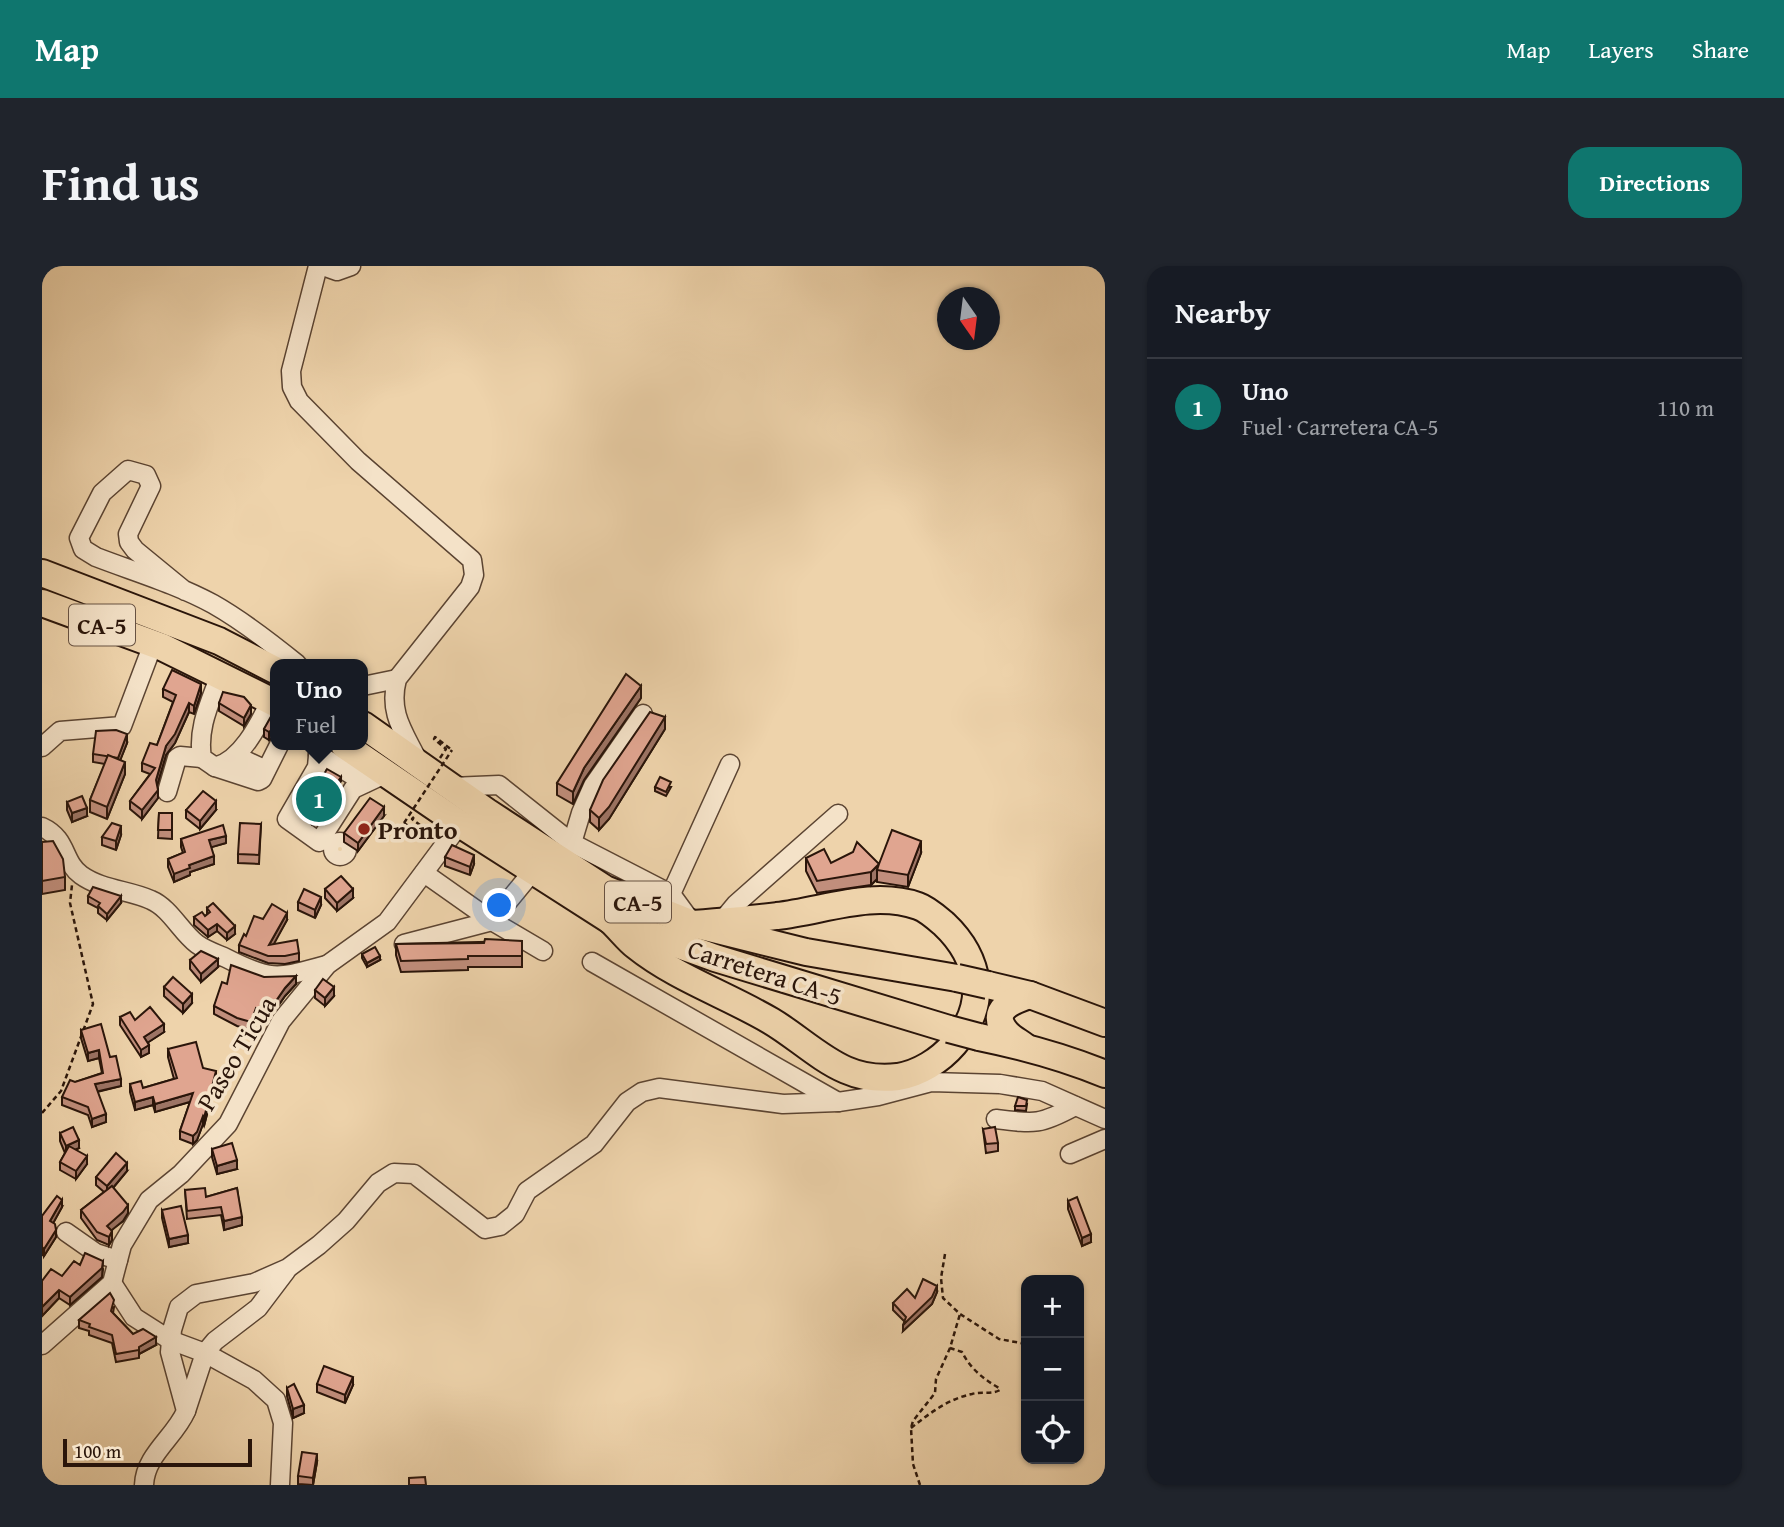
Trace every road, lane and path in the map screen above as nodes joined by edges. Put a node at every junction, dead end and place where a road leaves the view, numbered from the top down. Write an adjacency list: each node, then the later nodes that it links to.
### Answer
1 (321, 266): 2 (street); 10 (street)
2 (351, 266)
3 (42, 573): 8 (highway, CA-5)
4 (185, 591): 4 (street); 7 (street)
5 (42, 605): 6 (highway, CA-5)
6 (153, 644): 9 (highway, CA-5); 16 (street)
7 (291, 659)
8 (270, 667)
9 (220, 675): 12 (highway, CA-5); 23 (street)
10 (397, 679): 11 (street); 24 (street)
11 (368, 685)
12 (270, 700)
13 (270, 706): 22 (street)
14 (643, 714): 34 (street)
15 (368, 728): 24 (highway, Carretera CA-5 / CA-5)
16 (42, 747)
17 (446, 749): 31 (path, bridge)
18 (276, 750): 26 (street)
19 (319, 750): 27 (street)
20 (321, 750): 27 (street)
21 (349, 750): 27 (highway, Carretera CA-5 / CA-5)
22 (236, 756): 23 (street); 26 (street)
23 (209, 763): 26 (street); 29 (street)
24 (419, 763): 28 (highway, Carretera CA-5 / CA-5)
25 (730, 764): 38 (street)
26 (267, 769)
27 (376, 778): 32 (highway, Carretera CA-5 / CA-5)
28 (451, 787): 34 (street); 42 (highway, Carretera CA-5 / CA-5)
29 (167, 792)
30 (838, 814): 41 (street)
31 (412, 819)
32 (460, 824): 36 (highway, Carretera CA-5 / CA-5); 37 (street, Paseo Ticua)
33 (42, 827): 35 (street)
34 (572, 843): 38 (street)
35 (74, 868): 46 (street); 54 (path)
36 (533, 870): 39 (highway, Carretera CA-5 / CA-5); 40 (street)
37 (424, 873): 40 (street); 46 (street, Paseo Ticua)
38 (671, 894): 42 (street)
39 (610, 920): 49 (highway, Carretera CA-5 / CA-5, bridge); 50 (highway)
40 (492, 921): 43 (street); 44 (street)
41 (721, 922): 42 (highway); 50 (highway)
42 (693, 924): 47 (highway, Carretera CA-5 / CA-5, bridge)
43 (404, 944)
44 (543, 951)
45 (592, 962): 52 (street)
46 (327, 965): 61 (street, Paseo Ticua)
47 (1030, 995): 48 (highway, Carretera CA-5 / CA-5); 49 (highway)
48 (1105, 1023)
49 (1024, 1046): 51 (highway, Carretera CA-5 / CA-5)
50 (939, 1073): 52 (street); 53 (street)
51 (1105, 1074)
52 (838, 1102): 62 (street)
53 (1075, 1105): 55 (street); 56 (street)
54 (42, 1113)
55 (996, 1119)
56 (1105, 1119)
57 (1105, 1139): 58 (street)
58 (1070, 1154)
59 (66, 1233): 61 (street)
60 (945, 1254): 64 (path)
61 (118, 1260): 63 (street, Paseo Ticua)
62 (288, 1268): 65 (street); 69 (street)
63 (112, 1283): 65 (street); 66 (street)
64 (960, 1314): 67 (path); 68 (path)
65 (170, 1340): 69 (street); 70 (street)
66 (44, 1342)
67 (1021, 1343)
68 (950, 1348): 71 (path); 71 (path)
69 (205, 1353): 70 (street); 73 (street)
70 (186, 1411): 72 (street)
71 (911, 1428): 74 (path)
72 (144, 1485)
73 (280, 1485)
74 (920, 1485)

